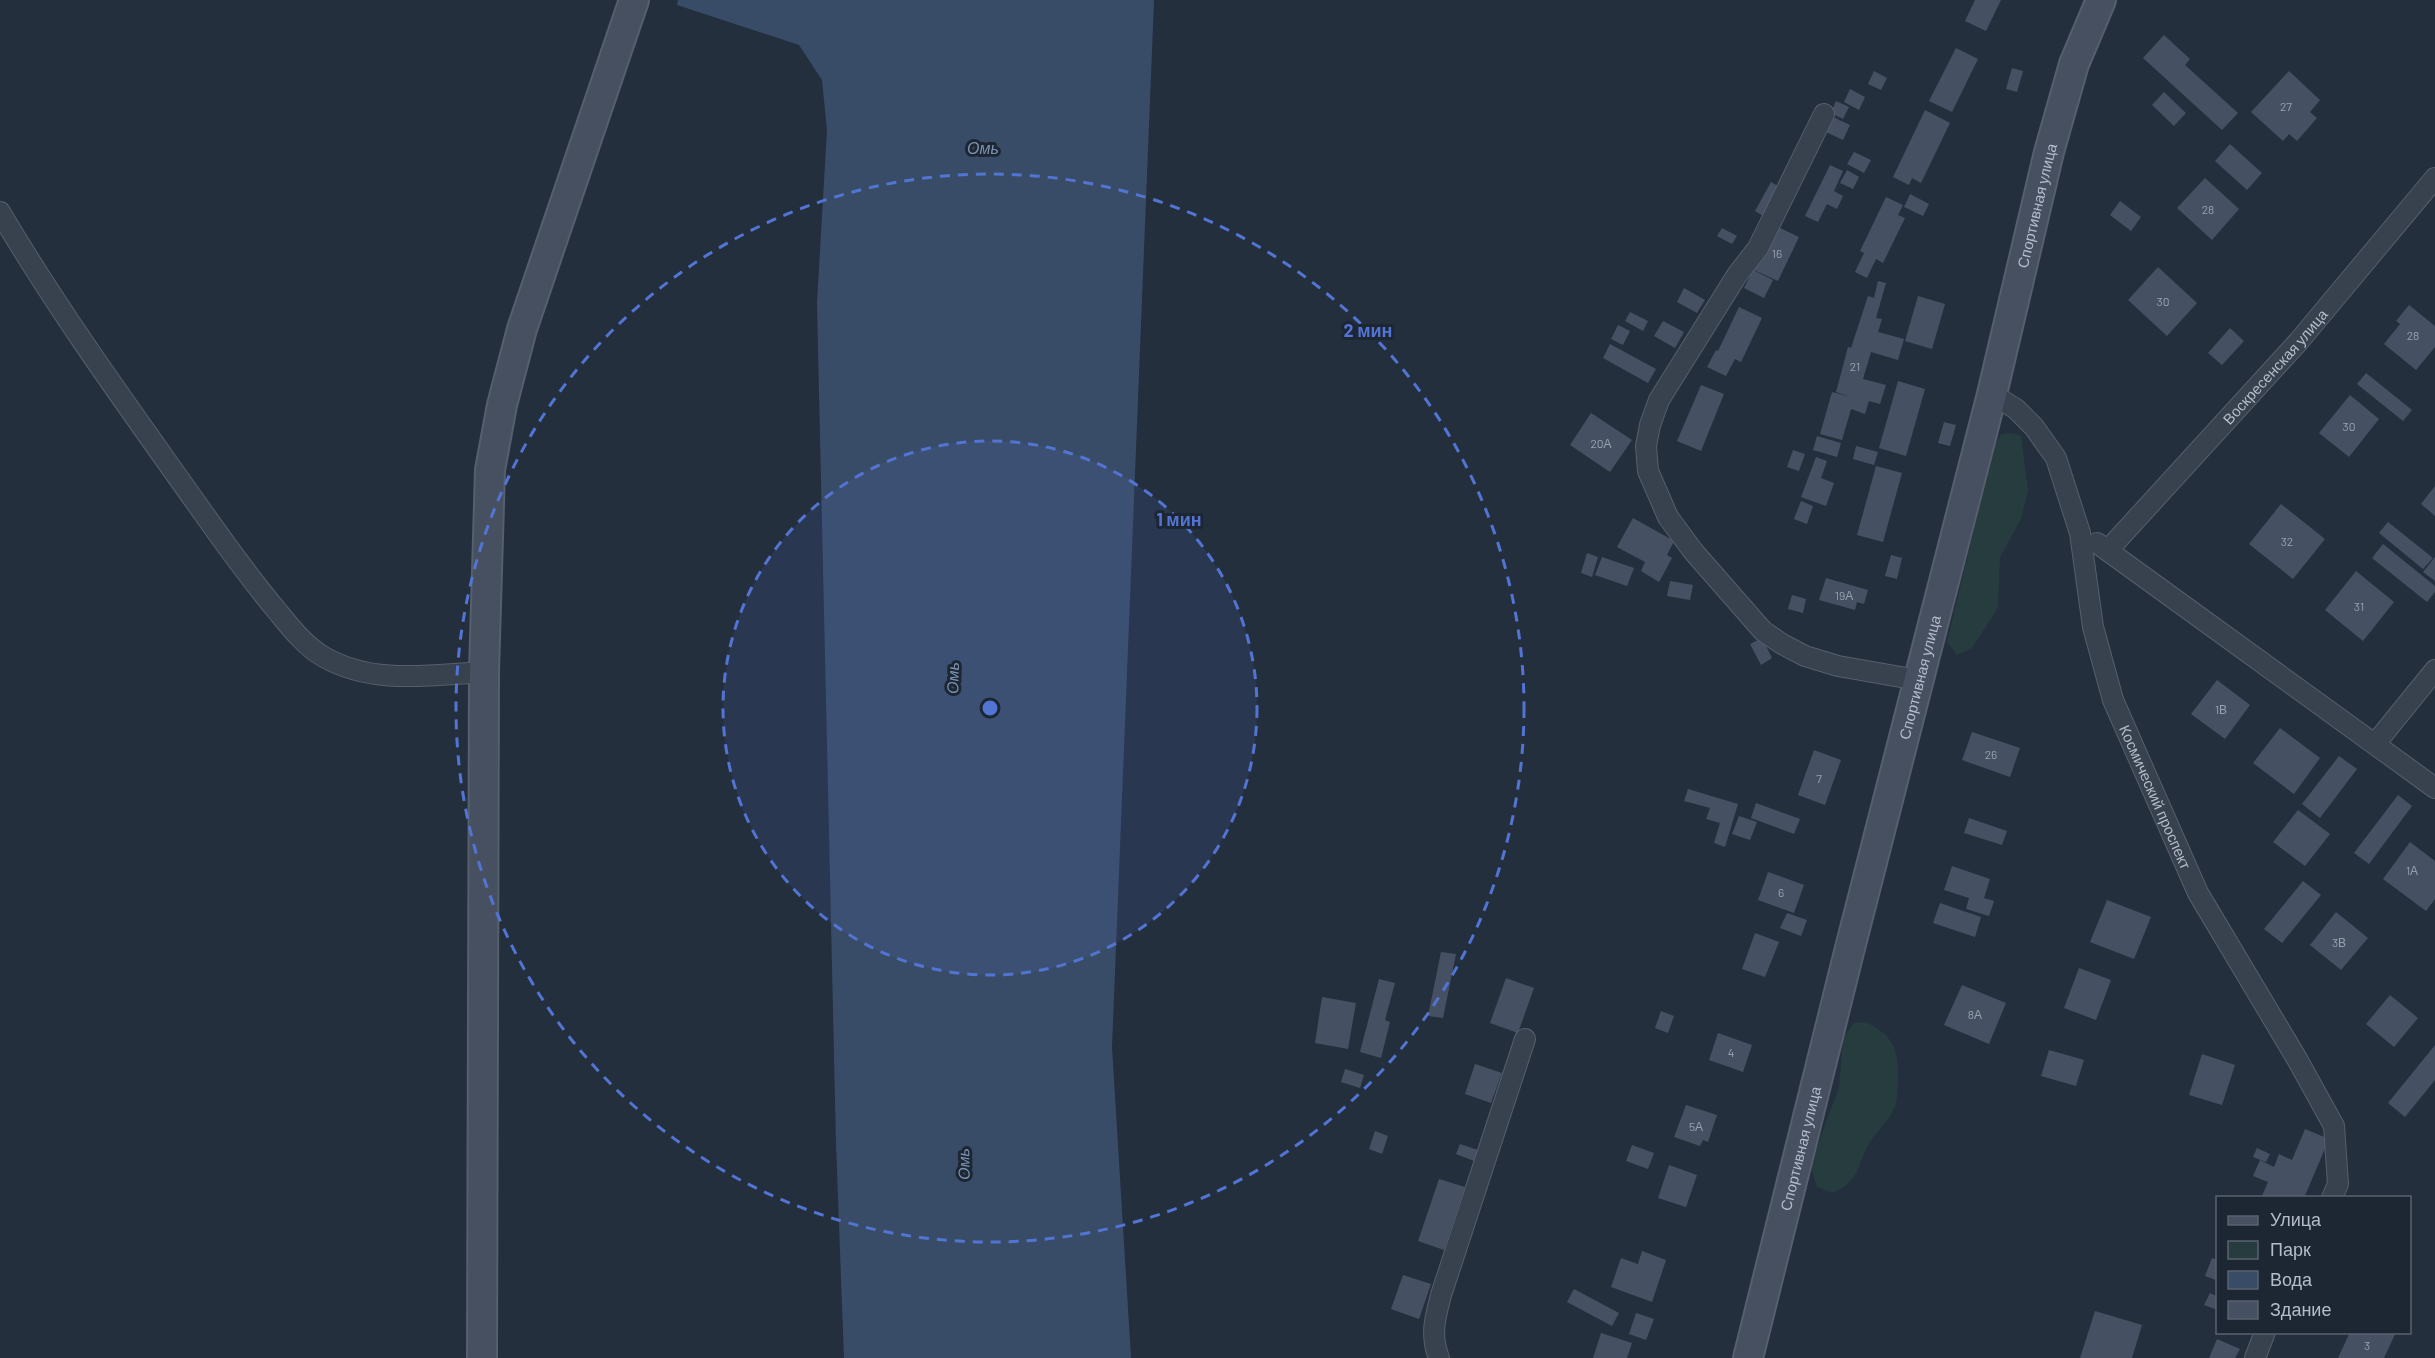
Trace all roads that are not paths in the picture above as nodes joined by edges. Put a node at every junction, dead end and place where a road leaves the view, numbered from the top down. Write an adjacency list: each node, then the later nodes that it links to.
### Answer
1 (634, 0): 10 (street)
2 (2101, 0): 6 (street, Спортивная улица)
3 (1824, 114): 11 (street)
4 (2435, 178): 8 (street, Воскресенская улица)
5 (0, 212): 10 (street)
6 (1992, 394): 7 (street, Космический проспект); 11 (street, Спортивная улица)
7 (2080, 533): 8 (street); 15 (street, Космический проспект)
8 (2108, 550): 12 (street)
9 (2435, 670): 12 (street)
10 (484, 672): 17 (street)
11 (1918, 680): 19 (street, Спортивная улица)
12 (2375, 744): 13 (street)
13 (2435, 788)
14 (1526, 1039): 18 (street)
15 (2332, 1196)
16 (2264, 1334): 20 (street)
17 (482, 1358)
18 (1438, 1358)
19 (1748, 1358)
20 (2255, 1358)

